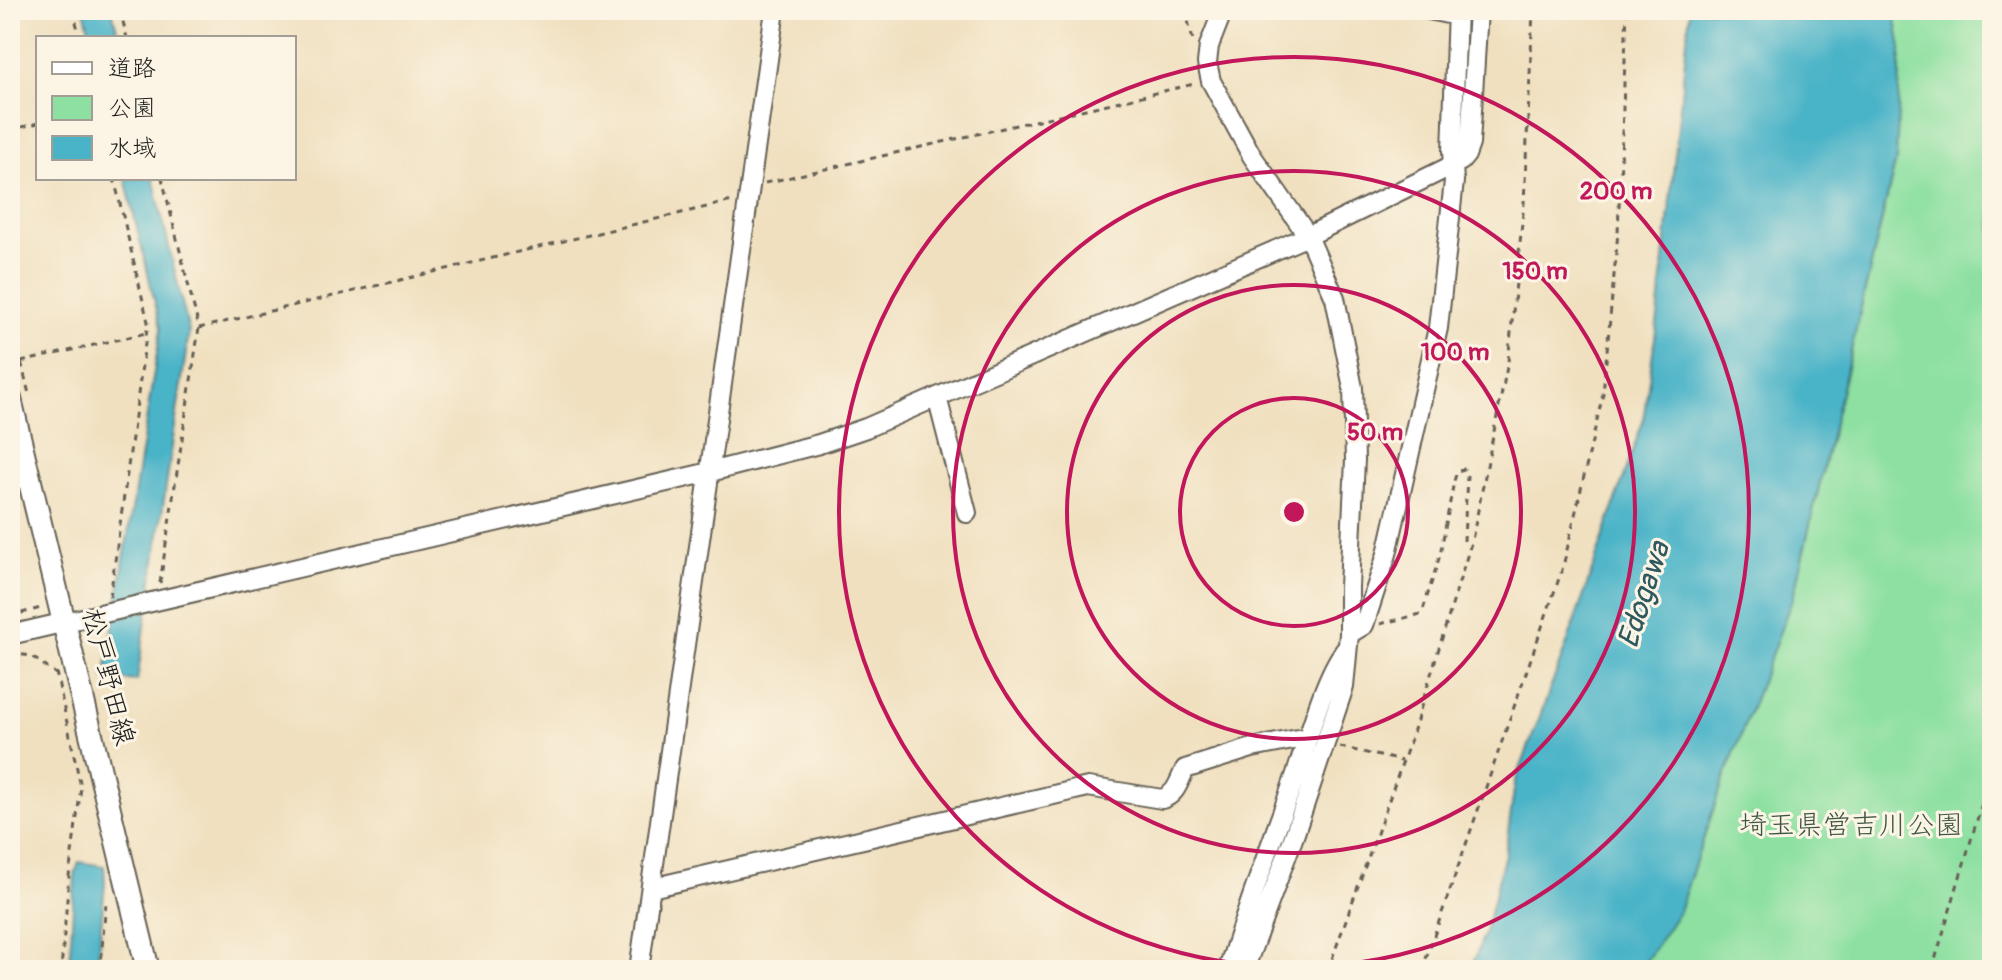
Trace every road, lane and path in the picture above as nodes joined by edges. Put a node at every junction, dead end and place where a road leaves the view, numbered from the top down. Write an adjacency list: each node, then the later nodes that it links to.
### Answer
1 (73, 10): 10 (path)
2 (120, 10): 11 (path)
3 (775, 10): 18 (street)
4 (1223, 10): 12 (street)
5 (1429, 10): 9 (street)
6 (1478, 10): 15 (street)
7 (1533, 10): 27 (path)
8 (1627, 10): 51 (path)
9 (1457, 13): 15 (street)
10 (80, 36)
11 (126, 36)
12 (1211, 81): 18 (path); 19 (street)
13 (36, 124): 14 (path)
14 (10, 130)
15 (1452, 165): 19 (street); 32 (street)
16 (114, 180): 21 (path)
17 (162, 180): 20 (path)
18 (749, 192): 20 (path); 25 (street)
19 (1308, 236): 23 (street); 35 (street)
20 (199, 328): 28 (path)
21 (147, 333): 22 (path); 30 (path)
22 (21, 362)
23 (937, 397): 25 (street); 26 (street)
24 (10, 399): 33 (main road, 松戸野田線)
25 (710, 472): 28 (street); 42 (street)
26 (967, 513)
27 (1471, 546): 32 (path); 40 (path)
28 (157, 601): 30 (street)
29 (45, 608): 31 (path)
30 (108, 612): 33 (street)
31 (10, 616)
32 (1365, 621): 35 (street)
33 (63, 622): 34 (street); 47 (main road, 松戸野田線)
34 (10, 635)
35 (1349, 640): 39 (street)
36 (10, 653): 38 (path)
37 (55, 662): 38 (path)
38 (56, 674): 45 (path)
39 (1317, 740): 40 (path); 42 (street); 44 (street); 49 (street)
40 (1402, 761): 50 (path)
41 (1992, 770): 52 (path)
42 (651, 888): 48 (street)
43 (106, 903): 46 (path)
44 (1244, 967)
45 (61, 970)
46 (100, 970)
47 (148, 970)
48 (639, 970)
49 (1228, 970)
50 (1328, 970)
51 (1422, 970)
52 (1932, 970)

